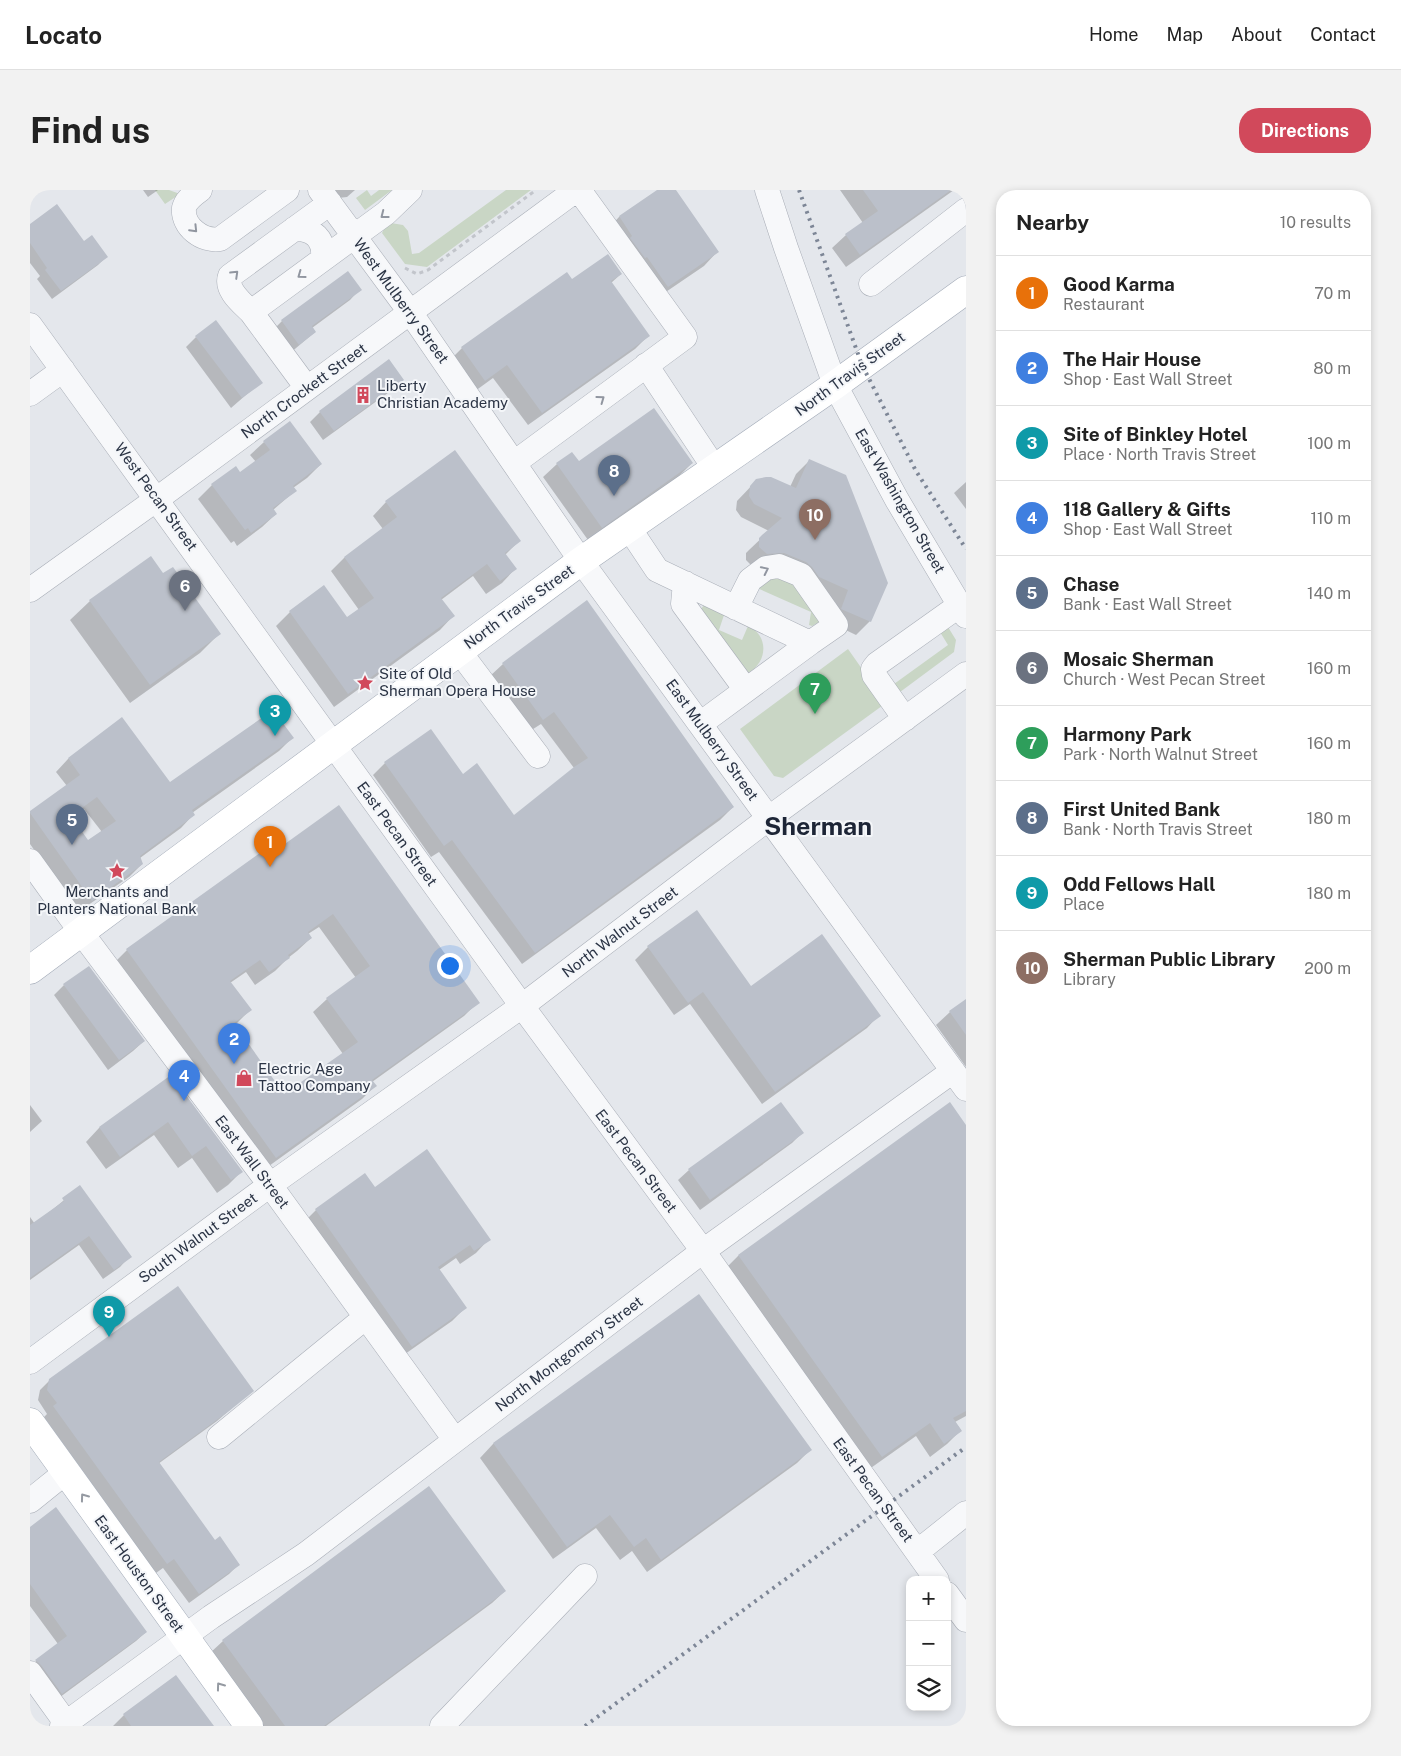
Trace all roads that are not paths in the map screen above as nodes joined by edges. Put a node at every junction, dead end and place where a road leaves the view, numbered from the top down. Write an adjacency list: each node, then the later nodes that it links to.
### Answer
1 (200, 190): 2 (street, one-way to 2)
2 (287, 190)
3 (410, 190): 9 (street, one-way to 9)
4 (578, 190): 14 (street, North Crockett Street); 16 (street)
5 (767, 190): 18 (street, East Washington Street)
6 (325, 196): 8 (street); 9 (street, West Mulberry Street)
7 (966, 210): 11 (street)
8 (294, 229): 10 (street); 13 (street, one-way to 8)
9 (355, 236): 10 (street); 14 (street, West Mulberry Street)
10 (323, 259): 13 (street, one-way to 13)
11 (871, 284)
12 (966, 290): 18 (main road, North Travis Street)
13 (251, 312): 19 (street)
14 (410, 312): 19 (street, North Crockett Street); 21 (street, West Mulberry Street)
15 (30, 325): 17 (street, West Pecan Street)
16 (646, 365): 21 (street, one-way to 16); 22 (street)
17 (63, 370): 20 (street); 23 (street, West Pecan Street)
18 (835, 386): 22 (main road, North Travis Street); 29 (street, East Washington Street)
19 (307, 388): 23 (street, North Crockett Street)
20 (30, 394)
21 (514, 463): 25 (street, West Mulberry Street)
22 (715, 469): 24 (main road, North Travis Street)
23 (157, 499): 27 (street, North Crockett Street); 36 (street, West Pecan Street)
24 (629, 528): 25 (main road, North Travis Street); 26 (street)
25 (581, 562): 31 (main road, North Travis Street); 35 (street, East Mulberry Street)
26 (685, 583): 28 (street); 33 (street)
27 (30, 590)
28 (736, 608): 30 (street); 30 (street, one-way to 30)
29 (963, 611): 34 (street)
30 (810, 643): 33 (street)
31 (459, 652): 36 (main road, North Travis Street); 37 (street)
32 (966, 674): 34 (street, North Walnut Street)
33 (746, 690): 35 (street)
34 (905, 719): 38 (street, North Walnut Street)
35 (700, 724): 38 (street, East Mulberry Street)
36 (333, 744): 40 (main road, North Travis Street); 42 (street, East Pecan Street)
37 (538, 756)
38 (769, 818): 42 (street, North Walnut Street); 43 (street, East Mulberry Street)
39 (30, 860): 40 (street, East Wall Street)
40 (81, 932): 41 (main road, North Travis Street); 44 (street, East Wall Street)
41 (30, 970)
42 (522, 1006): 44 (street, North Walnut Street); 45 (street, East Pecan Street)
43 (960, 1080): 45 (street, North Montgomery Street)
44 (270, 1185): 46 (street, East Wall Street); 47 (street, South Walnut Street)
45 (703, 1251): 50 (street, North Montgomery Street); 54 (street, East Pecan Street)
46 (366, 1317): 49 (street); 50 (street, East Wall Street)
47 (30, 1362)
48 (30, 1422): 51 (main road, East Houston Street)
49 (219, 1437)
50 (454, 1440): 59 (street, North Montgomery Street)
51 (66, 1472): 52 (street); 59 (main road, East Houston Street, one-way to 51)
52 (30, 1501)
53 (966, 1513): 54 (street)
54 (917, 1552): 56 (street, East Pecan Street)
55 (585, 1576): 63 (street)
56 (934, 1576)
57 (951, 1599): 58 (street)
58 (966, 1620)
59 (184, 1636): 61 (street, North Montgomery Street); 62 (main road, East Houston Street, one-way to 59)
60 (30, 1673): 61 (street)
61 (64, 1724)
62 (248, 1726)
63 (442, 1726)

